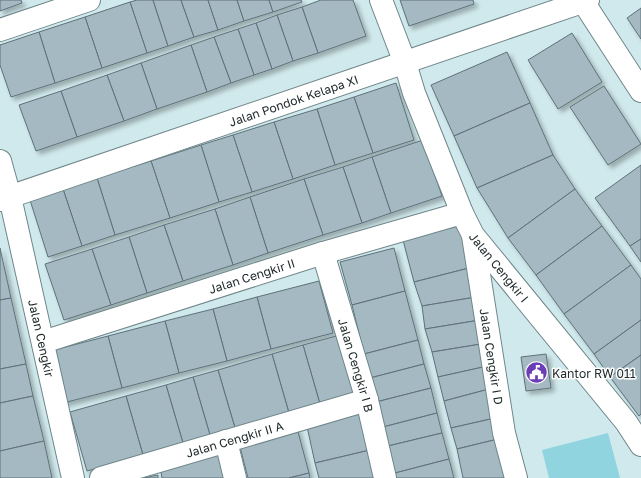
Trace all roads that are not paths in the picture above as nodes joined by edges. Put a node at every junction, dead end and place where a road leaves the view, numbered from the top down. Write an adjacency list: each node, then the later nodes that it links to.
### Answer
1 (89, 0): 4 (street)
2 (381, 0): 5 (street, Jalan Cengkir I)
3 (584, 1): 5 (street, Jalan Pondok Kelapa XI); 6 (street)
4 (0, 30)
5 (405, 63): 8 (street, Jalan Pondok Kelapa XI); 9 (street, Jalan Cengkir I)
6 (641, 91)
7 (0, 161): 8 (street, Jalan Cengkir)
8 (5, 199): 12 (street, Jalan Cengkir)
9 (462, 213): 10 (street, Jalan Cengkir I); 11 (street, Jalan Cengkir II)
10 (472, 234): 15 (street, Jalan Cengkir I); 20 (street, Jalan Cengkir I D)
11 (323, 253): 12 (street, Jalan Cengkir II); 13 (street, Jalan Cengkir I B)
12 (43, 342): 16 (street, Jalan Cengkir)
13 (367, 400): 14 (street, Jalan Cengkir II A); 19 (street, Jalan Cengkir I B)
14 (226, 441): 17 (street, Jalan Cengkir II A); 18 (street)
15 (641, 444)
16 (73, 478)
17 (101, 478)
18 (235, 478)
19 (385, 478)
20 (516, 478)

